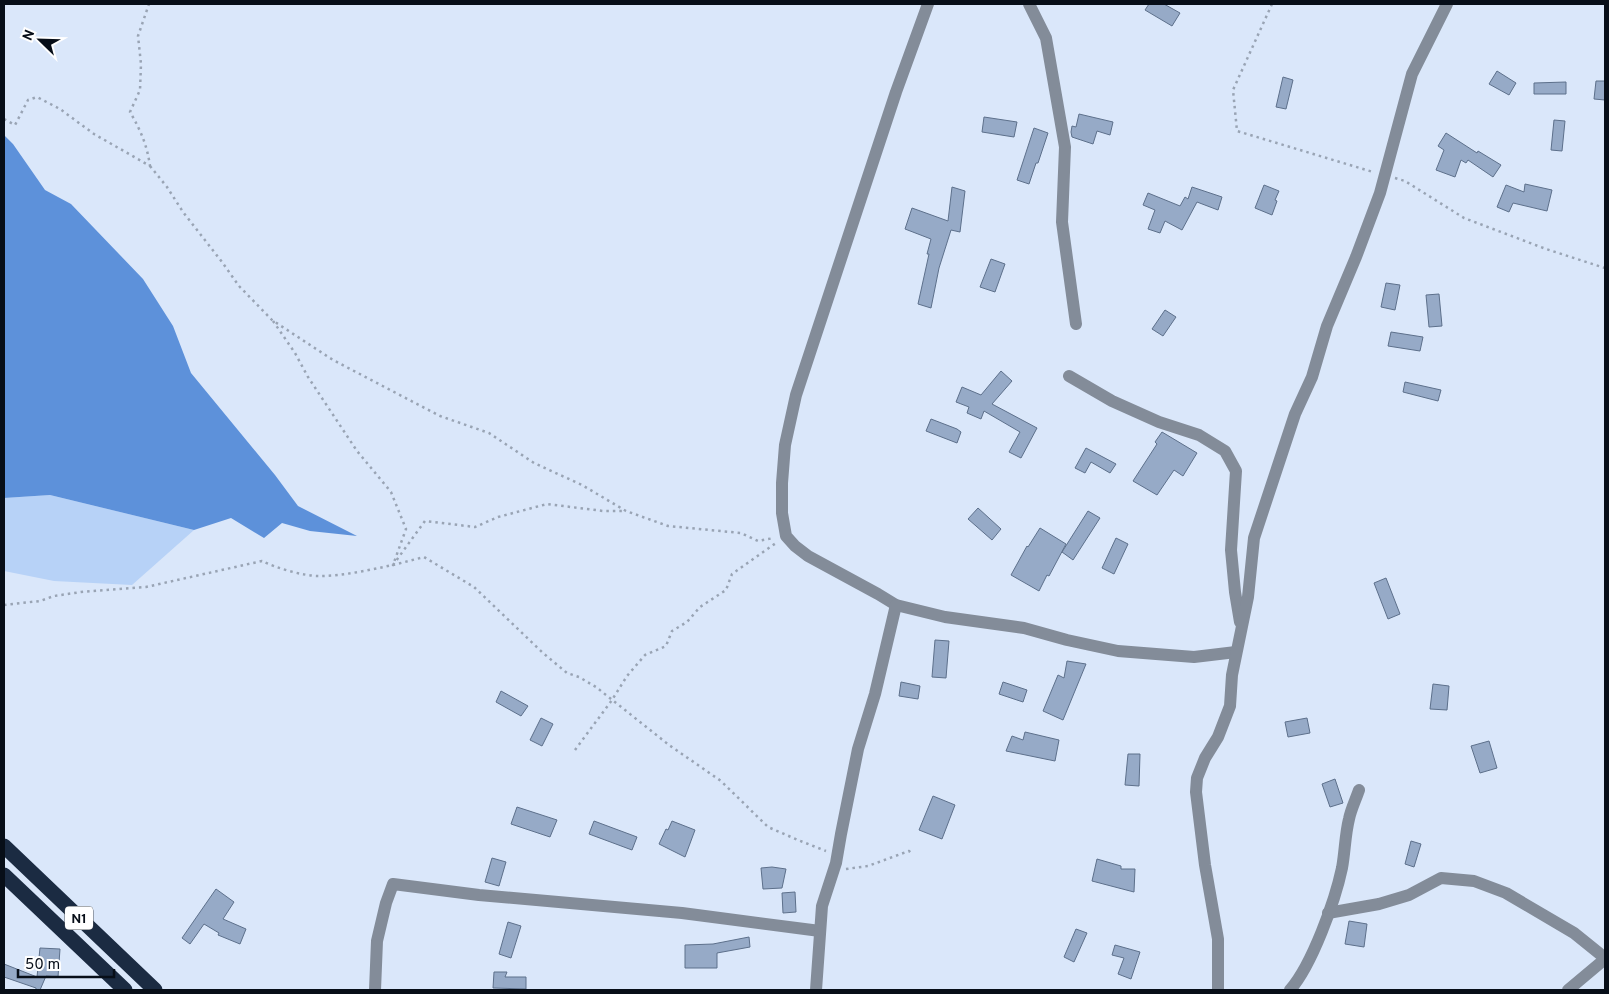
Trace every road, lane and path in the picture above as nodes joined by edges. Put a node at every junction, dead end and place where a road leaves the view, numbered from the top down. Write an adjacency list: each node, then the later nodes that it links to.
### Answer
1 (149, 4): 6 (path)
2 (928, 4): 11 (street)
3 (1029, 4): 8 (street)
4 (1447, 4): 15 (street)
5 (4, 118): 6 (path)
6 (150, 166): 7 (path)
7 (272, 320): 10 (path); 12 (path)
8 (1076, 324)
9 (1069, 376): 15 (street)
10 (626, 511): 11 (path); 12 (path)
11 (786, 536): 14 (street); 17 (path)
12 (392, 565): 13 (path); 17 (path)
13 (4, 605)
14 (896, 605): 16 (street); 22 (street)
15 (1241, 627): 16 (street)
16 (1236, 652): 31 (street)
17 (612, 700): 18 (path); 22 (path)
18 (575, 750)
19 (1360, 790): 24 (street)
20 (4, 846): 28 (highway, N1)
21 (912, 854): 22 (path)
22 (836, 862): 25 (street)
23 (4, 875): 27 (highway, N1)
24 (1328, 913): 26 (street); 32 (street)
25 (820, 931): 29 (street); 30 (street)
26 (1605, 958): 33 (street)
27 (125, 990)
28 (155, 990)
29 (375, 990)
30 (816, 990)
31 (1218, 990)
32 (1290, 990)
33 (1568, 990)

